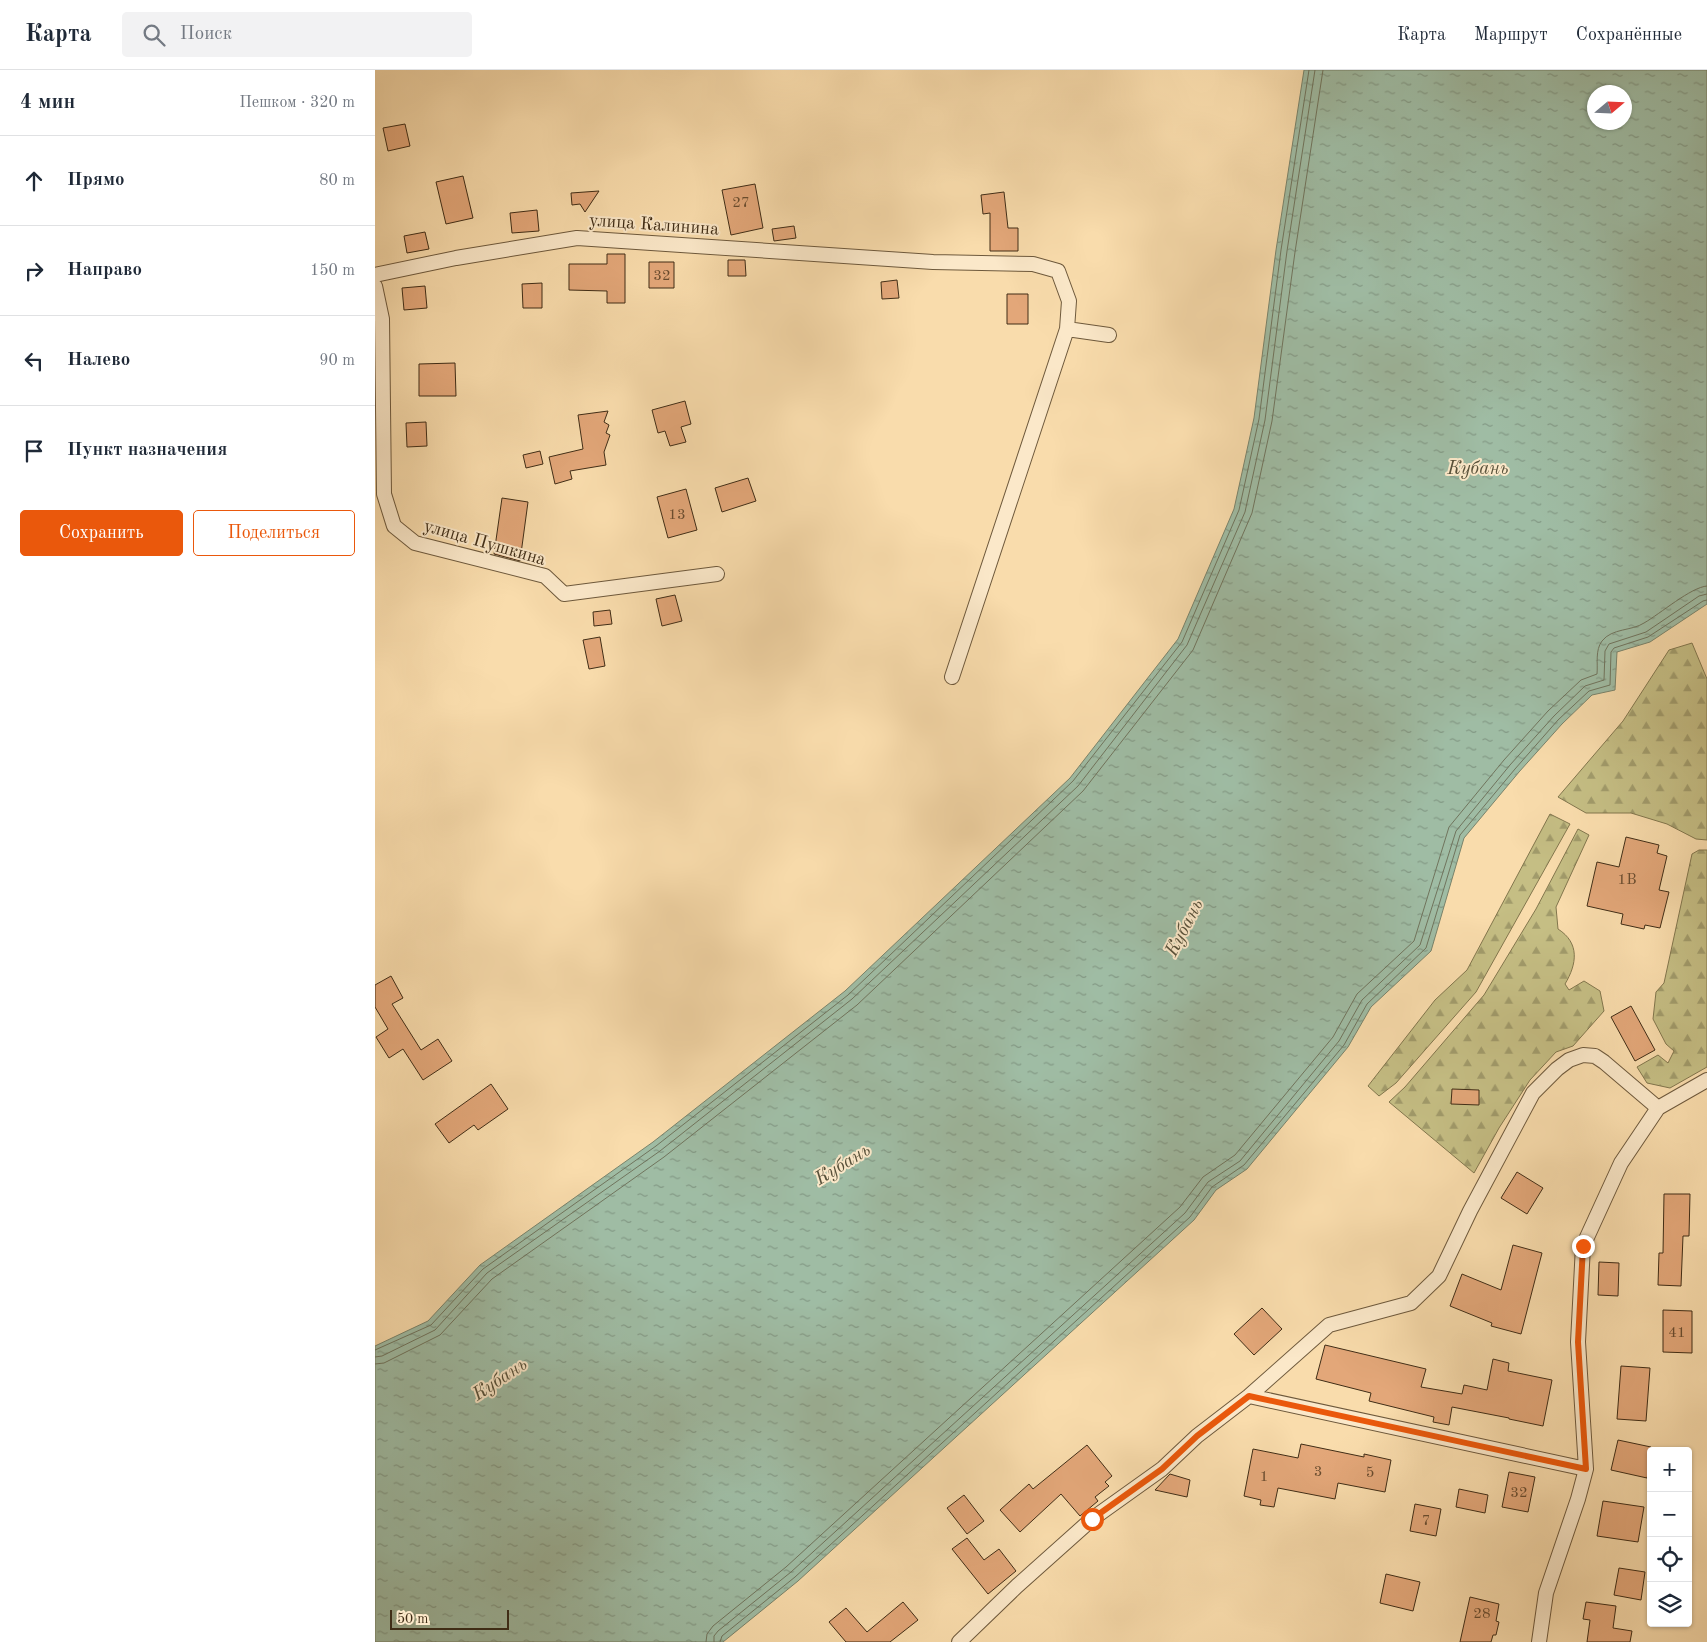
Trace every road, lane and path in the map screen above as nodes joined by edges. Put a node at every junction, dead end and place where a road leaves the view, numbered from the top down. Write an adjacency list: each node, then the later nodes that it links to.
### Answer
1 (375, 275): 3 (street, улица Калинина)
2 (375, 286): 5 (street, улица Пушкина)
3 (1067, 329): 4 (street); 6 (street)
4 (1109, 335)
5 (717, 574)
6 (952, 677)
7 (1707, 1080): 8 (street)
8 (1658, 1108): 9 (street); 10 (street)
9 (1249, 1396): 10 (street); 11 (street)
10 (1586, 1469): 12 (street)
11 (959, 1642)
12 (1539, 1642)

